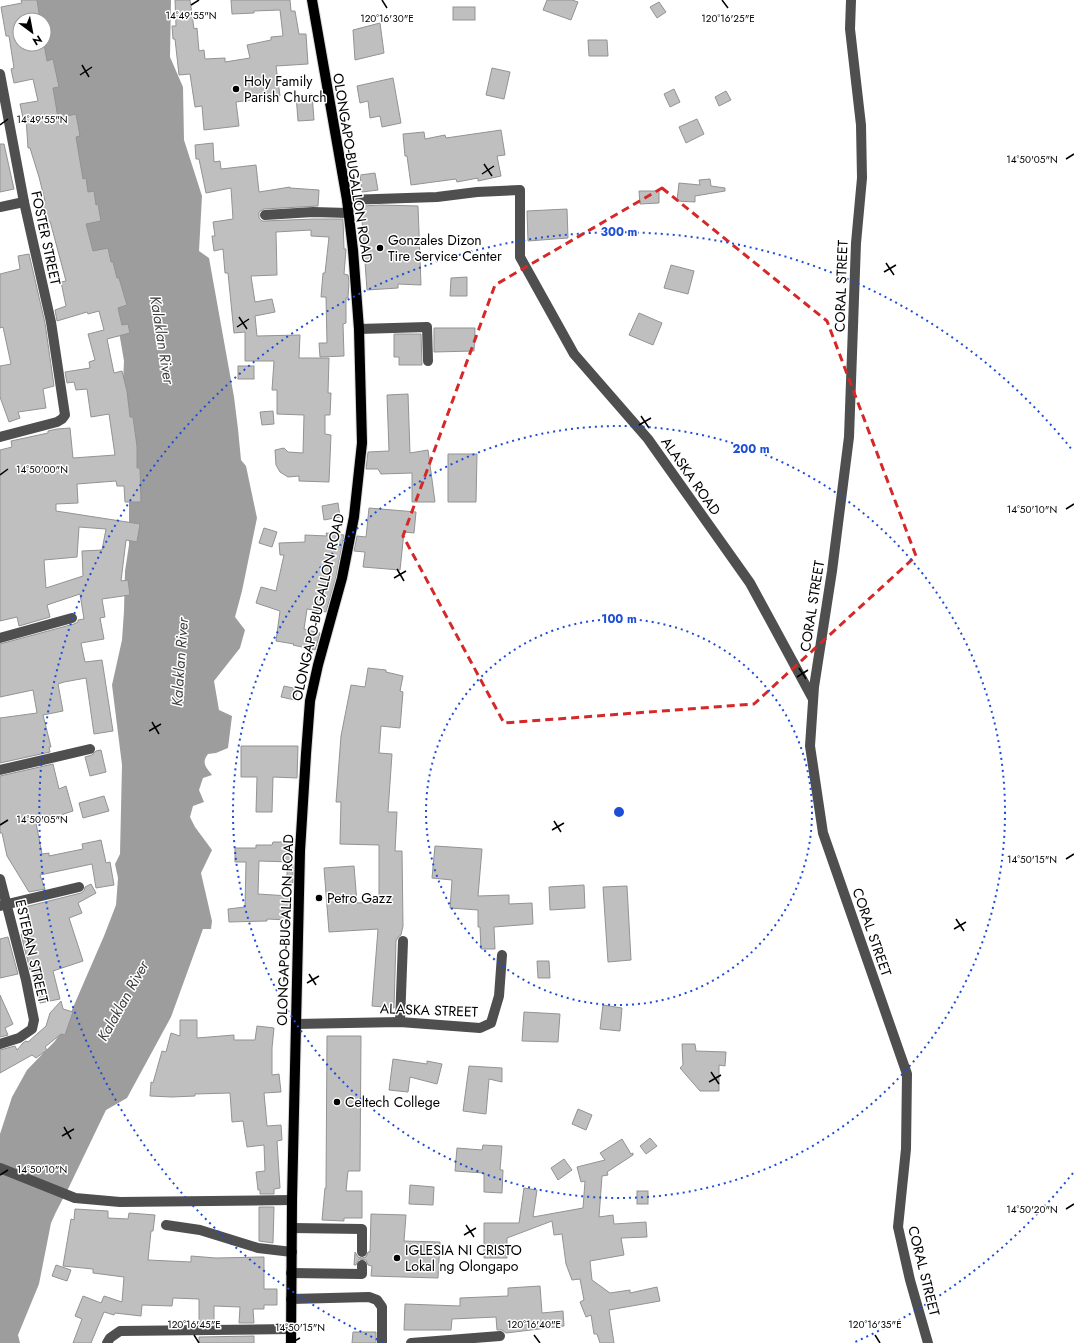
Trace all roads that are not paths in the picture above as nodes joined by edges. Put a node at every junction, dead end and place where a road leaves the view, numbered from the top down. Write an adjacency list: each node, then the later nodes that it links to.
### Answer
1 (312, 0): 4 (main road, OLONGAPO-BUGALLON ROAD)
2 (851, 0): 14 (street, CORAL STREET)
3 (0, 74): 5 (street, FOSTER STREET)
4 (346, 200): 7 (main road, OLONGAPO-BUGALLON ROAD); 14 (street, ALASKA ROAD)
5 (24, 202): 6 (street); 11 (street, FOSTER STREET)
6 (0, 207)
7 (348, 213): 8 (street); 9 (main road, OLONGAPO-BUGALLON ROAD)
8 (265, 215)
9 (360, 329): 10 (street); 23 (main road, OLONGAPO-BUGALLON ROAD)
10 (428, 361)
11 (0, 437)
12 (72, 618): 13 (street)
13 (0, 638)
14 (813, 700): 40 (street, CORAL STREET)
15 (90, 749): 16 (street)
16 (0, 770)
17 (0, 879): 19 (street, ESTEBAN STREET)
18 (79, 886): 19 (street)
19 (4, 905): 24 (street, ESTEBAN STREET)
20 (404, 941): 22 (street)
21 (502, 955): 22 (street, ALASKA STREET)
22 (400, 1022): 23 (street, ALASKA STREET)
23 (296, 1024): 26 (main road, OLONGAPO-BUGALLON ROAD)
24 (0, 1044)
25 (0, 1168): 26 (street)
26 (292, 1200): 28 (main road, OLONGAPO-BUGALLON ROAD)
27 (166, 1225): 29 (street)
28 (292, 1228): 29 (main road, OLONGAPO-BUGALLON ROAD); 30 (street)
29 (292, 1252): 32 (main road, OLONGAPO-BUGALLON ROAD)
30 (362, 1252)
31 (362, 1265): 32 (street)
32 (291, 1273): 33 (main road, OLONGAPO-BUGALLON ROAD)
33 (291, 1299): 34 (main road, OLONGAPO-BUGALLON ROAD); 38 (street)
34 (291, 1329): 36 (street); 37 (main road, OLONGAPO-BUGALLON ROAD)
35 (500, 1336): 39 (street)
36 (107, 1343)
37 (291, 1343)
38 (382, 1343)
39 (411, 1343)
40 (928, 1343)

